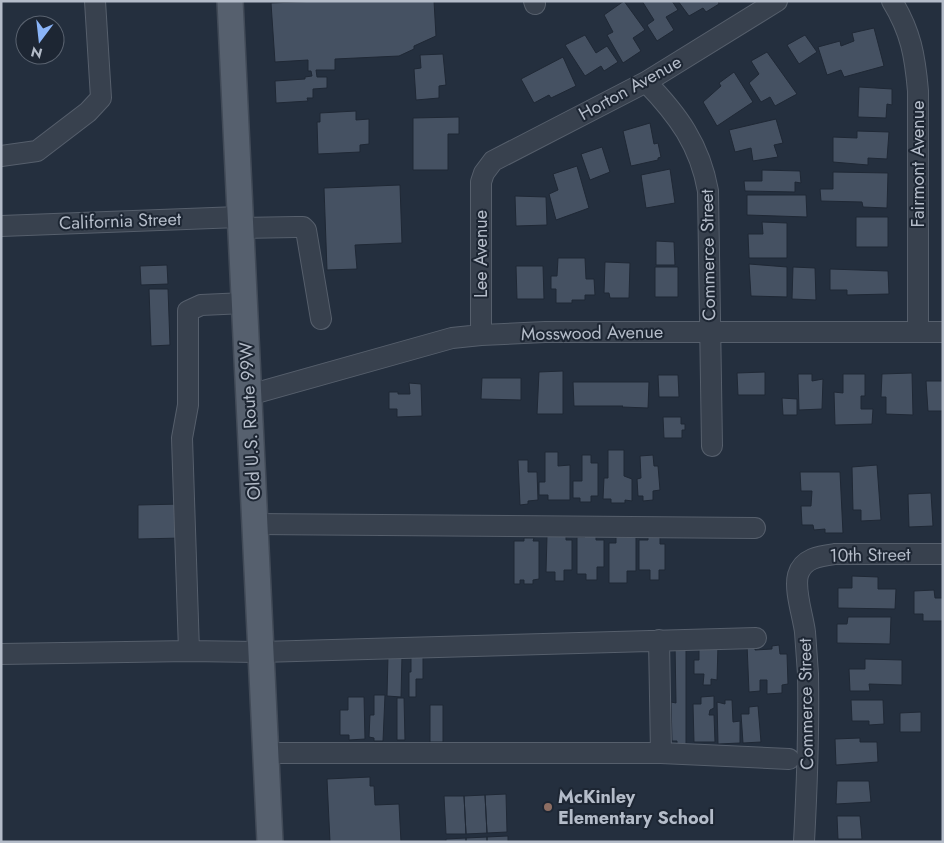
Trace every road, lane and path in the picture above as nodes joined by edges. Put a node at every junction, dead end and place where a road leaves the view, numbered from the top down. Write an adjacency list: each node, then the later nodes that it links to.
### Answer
1 (95, 1): 6 (street)
2 (230, 1): 8 (main road, Old U.S. Route 99W)
3 (777, 1): 5 (street, Horton Avenue)
4 (892, 1): 13 (street, Fairmont Avenue)
5 (646, 82): 7 (street, Horton Avenue); 12 (street, Commerce Street)
6 (1, 156)
7 (484, 173): 15 (street, Lee Avenue)
8 (240, 223): 9 (street, California Street); 10 (main road, Old U.S. Route 99W); 11 (street, California Street)
9 (1, 226)
10 (244, 303): 16 (main road, Old U.S. Route 99W); 24 (street)
11 (321, 319)
12 (710, 332): 13 (street, Mosswood Avenue); 15 (street, Mosswood Avenue); 17 (street, Commerce Street)
13 (918, 332): 14 (street, Mosswood Avenue)
14 (943, 332)
15 (481, 335): 16 (street, Mosswood Avenue)
16 (249, 395): 18 (main road, Old U.S. Route 99W)
17 (712, 446)
18 (255, 524): 19 (street); 25 (main road, Old U.S. Route 99W)
19 (755, 528)
20 (943, 554): 21 (street, 10th Street)
21 (802, 568): 31 (street, Commerce Street)
22 (756, 638): 23 (street)
23 (659, 640): 25 (street); 28 (street)
24 (189, 651): 25 (street); 26 (street)
25 (261, 652): 27 (main road, Old U.S. Route 99W)
26 (1, 654)
27 (266, 753): 28 (street); 30 (main road, Old U.S. Route 99W)
28 (661, 753): 29 (street)
29 (789, 759)
30 (270, 842)
31 (804, 842)

